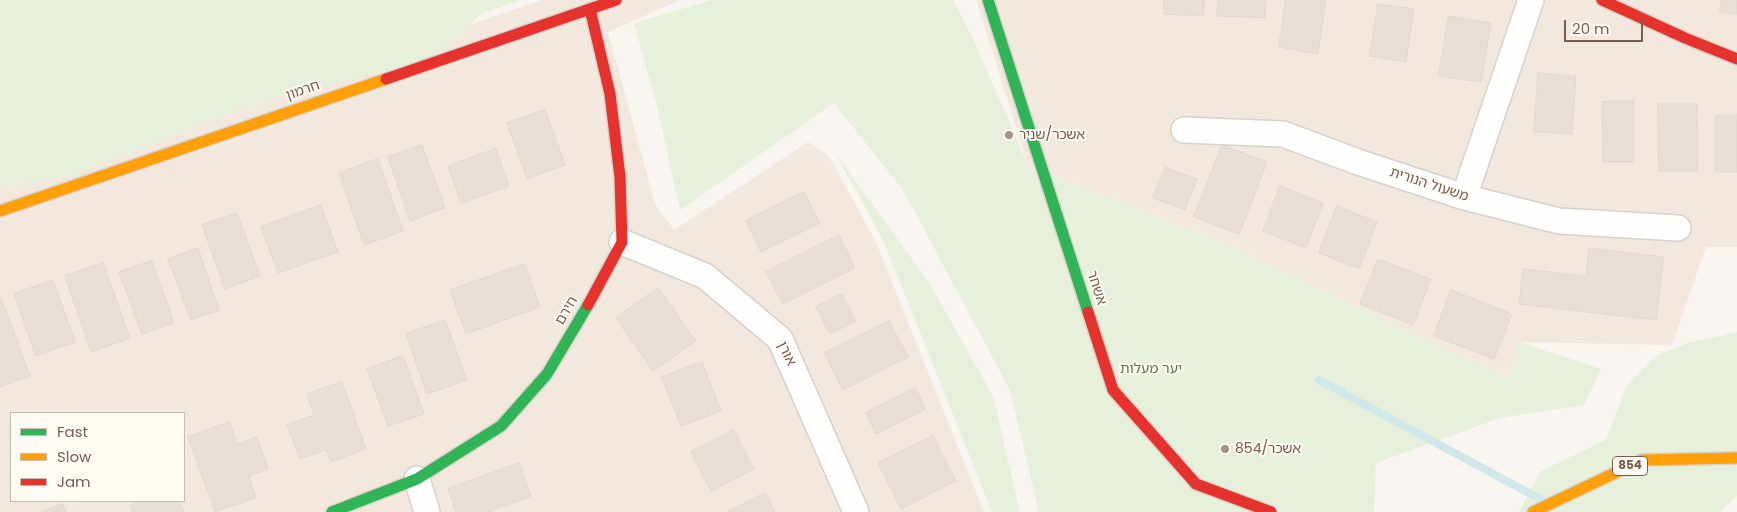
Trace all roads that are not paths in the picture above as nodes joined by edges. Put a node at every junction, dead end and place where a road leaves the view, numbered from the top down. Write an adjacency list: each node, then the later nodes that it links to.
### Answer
1 (616, 0): 5 (street, חרמון)
2 (988, 0): 17 (street, אשחר)
3 (1531, 0): 8 (street)
4 (1602, 0): 6 (street)
5 (590, 8): 9 (street, חרמון); 11 (street)
6 (1737, 58)
7 (1184, 130): 8 (street, משעול הנורית)
8 (1464, 197): 10 (street, משעול הנורית)
9 (0, 211)
10 (1678, 228)
11 (622, 242): 13 (street, חירם); 16 (street, אורן)
12 (1737, 458): 18 (street, 854)
13 (417, 479): 14 (street, חירם); 15 (street)
14 (332, 512)
15 (427, 512)
16 (856, 512)
17 (1270, 512)
18 (1533, 512)

